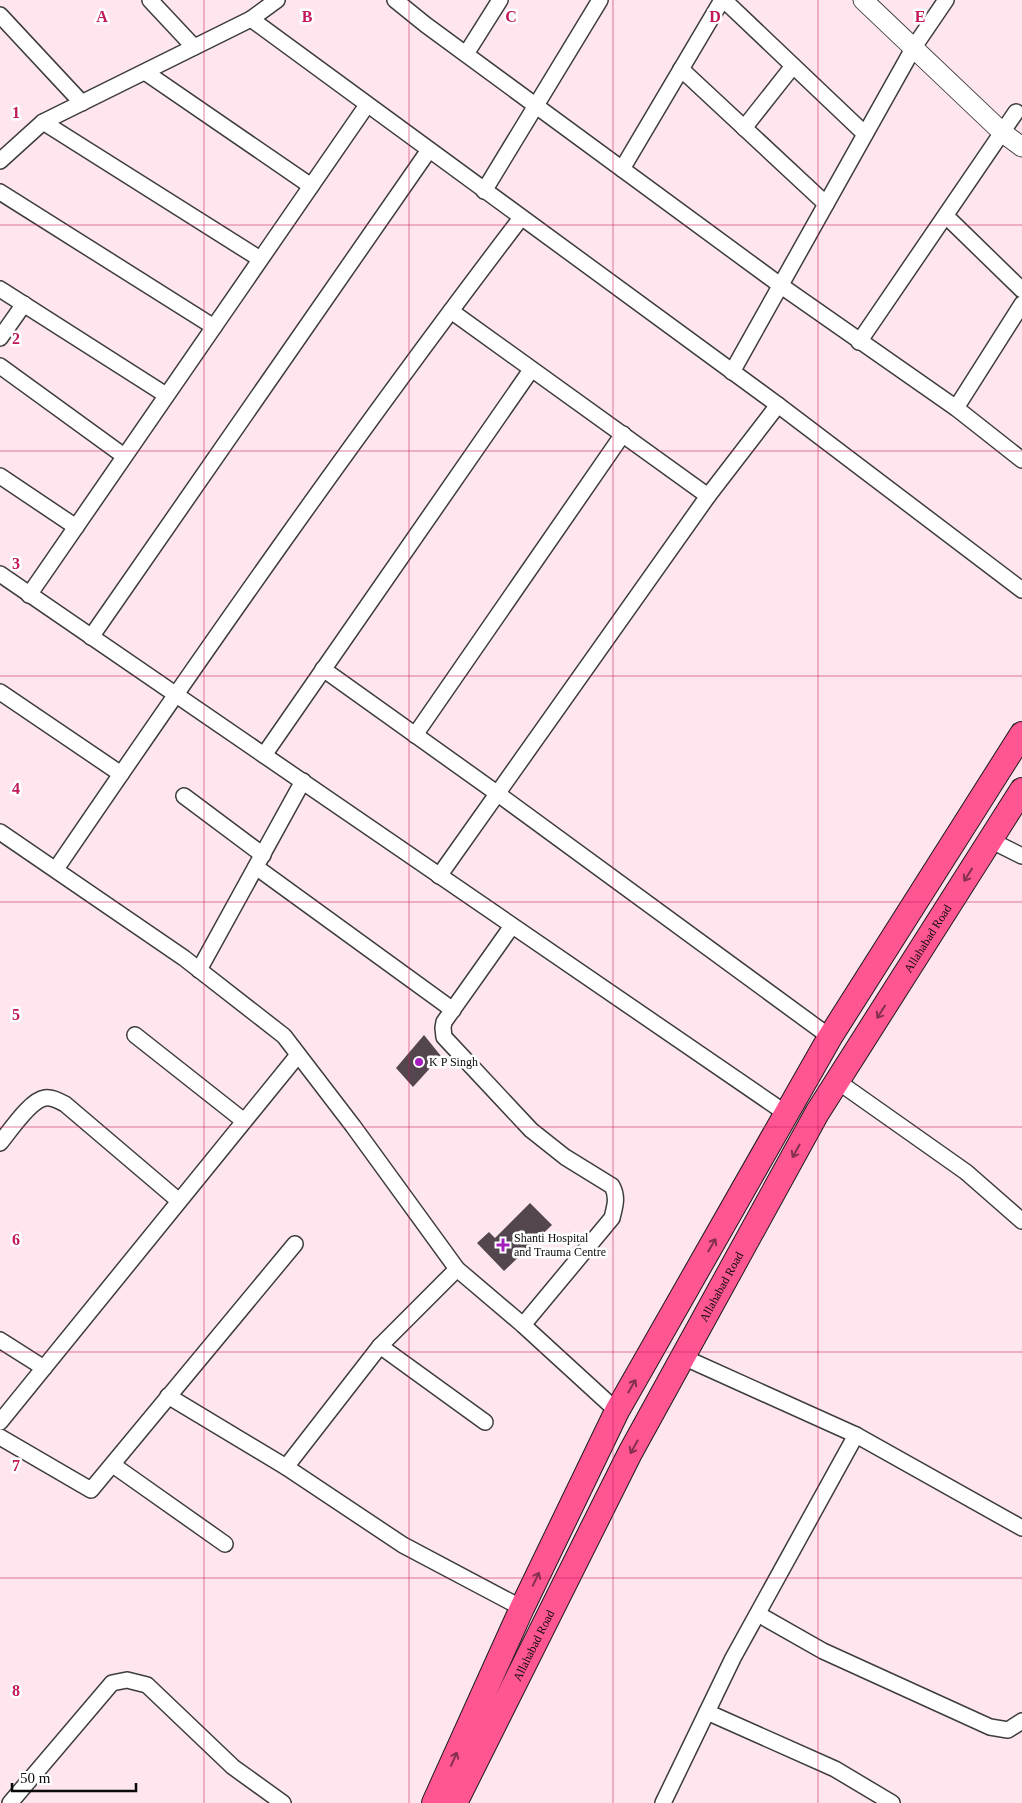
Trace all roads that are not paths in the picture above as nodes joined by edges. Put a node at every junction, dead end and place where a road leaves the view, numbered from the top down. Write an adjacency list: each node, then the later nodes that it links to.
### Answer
1 (150, 0): 11 (street)
2 (277, 0): 10 (street)
3 (395, 0): 13 (street)
4 (500, 0): 13 (street)
5 (600, 0): 19 (street)
6 (723, 0): 14 (street); 15 (street)
7 (863, 0): 12 (street)
8 (946, 0): 12 (street)
9 (0, 15): 17 (street)
10 (251, 19): 11 (street); 18 (street)
11 (194, 47): 16 (street)
12 (914, 47): 23 (street); 24 (street)
13 (466, 54): 19 (street)
14 (793, 66): 22 (street); 24 (street)
15 (681, 69): 22 (street); 28 (street)
16 (145, 72): 17 (street); 29 (street)
17 (82, 103): 21 (street)
18 (367, 105): 26 (street); 29 (street)
19 (536, 106): 28 (street); 30 (street)
20 (1016, 112): 23 (street)
21 (43, 122): 27 (street); 35 (street)
22 (744, 128): 32 (street)
23 (1003, 133): 25 (street); 33 (street)
24 (865, 134): 32 (street)
25 (1022, 147)
26 (429, 150): 30 (street); 60 (street)
27 (0, 161)
28 (622, 169): 36 (street)
29 (311, 186): 35 (street)
30 (484, 190): 34 (street)
31 (0, 192): 42 (street)
32 (826, 204): 36 (street)
33 (946, 216): 38 (street); 44 (street)
34 (521, 218): 41 (street); 47 (street)
35 (260, 259): 42 (street)
36 (780, 285): 44 (street); 47 (street)
37 (0, 289): 39 (street)
38 (1022, 290)
39 (24, 304): 43 (street); 48 (street)
40 (1022, 304): 50 (street)
41 (451, 311): 46 (street); 63 (street)
42 (214, 327): 48 (street)
43 (0, 338)
44 (859, 342): 50 (street)
45 (0, 366): 52 (street)
46 (531, 370): 51 (street); 61 (street)
47 (732, 372): 49 (street)
48 (166, 395): 52 (street)
49 (778, 405): 55 (street); 58 (street)
50 (956, 408): 53 (street)
51 (623, 434): 55 (street); 65 (street)
52 (124, 456): 56 (street)
53 (1022, 460)
54 (0, 476): 56 (street)
55 (708, 496): 70 (street)
56 (76, 527): 59 (street)
57 (0, 574): 59 (street)
58 (1022, 590)
59 (30, 595): 60 (street)
60 (91, 637): 63 (street)
61 (323, 670): 65 (street); 66 (street)
62 (0, 692): 67 (street)
63 (175, 695): 66 (street); 67 (street)
64 (1022, 734): 82 (main road)
65 (415, 735): 70 (street)
66 (264, 755): 68 (street)
67 (121, 774): 76 (street)
68 (303, 782): 75 (street); 77 (street)
69 (1022, 790): 73 (main road, Allahabad Road)
70 (498, 794): 77 (street); 82 (street)
71 (184, 796): 75 (street)
72 (0, 832): 76 (street)
73 (990, 840): 74 (street); 84 (main road, Allahabad Road, one-way to 84)
74 (1022, 856)
75 (260, 861): 79 (street); 80 (street)
76 (56, 869): 79 (street)
77 (439, 876): 78 (street)
78 (512, 926): 80 (street); 85 (street)
79 (199, 970): 83 (street)
80 (453, 1010): 92 (street)
81 (135, 1035): 86 (street)
82 (830, 1037): 85 (main road)
83 (298, 1055): 86 (street); 91 (street)
84 (837, 1081): 89 (street); 95 (main road, Allahabad Road, one-way to 95)
85 (787, 1114): 98 (main road, one-way to 85)
86 (244, 1121): 88 (street)
87 (0, 1143): 88 (street)
88 (180, 1201): 96 (street)
89 (1022, 1221)
90 (295, 1244): 97 (street)
91 (457, 1268): 92 (street); 94 (street)
92 (523, 1325): 98 (street)
93 (0, 1340): 96 (street)
94 (380, 1346): 100 (street); 104 (street)
95 (683, 1357): 101 (street); 114 (main road, Allahabad Road, one-way to 114)
96 (44, 1368): 99 (street)
97 (168, 1396): 103 (street); 104 (street)
98 (617, 1412): 107 (main road, one-way to 98)
99 (0, 1422)
100 (486, 1422)
101 (856, 1434): 105 (street); 108 (street)
102 (0, 1436): 103 (street)
103 (113, 1465): 106 (street)
104 (286, 1467): 107 (street)
105 (1022, 1528)
106 (225, 1544)
107 (522, 1608): 113 (main road, one-way to 107)
108 (758, 1614): 109 (street); 110 (street)
109 (707, 1712): 115 (street); 116 (street)
110 (1022, 1721)
111 (10, 1803): 112 (street)
112 (283, 1803)
113 (434, 1803)
114 (455, 1803)
115 (662, 1803)
116 (892, 1803)

